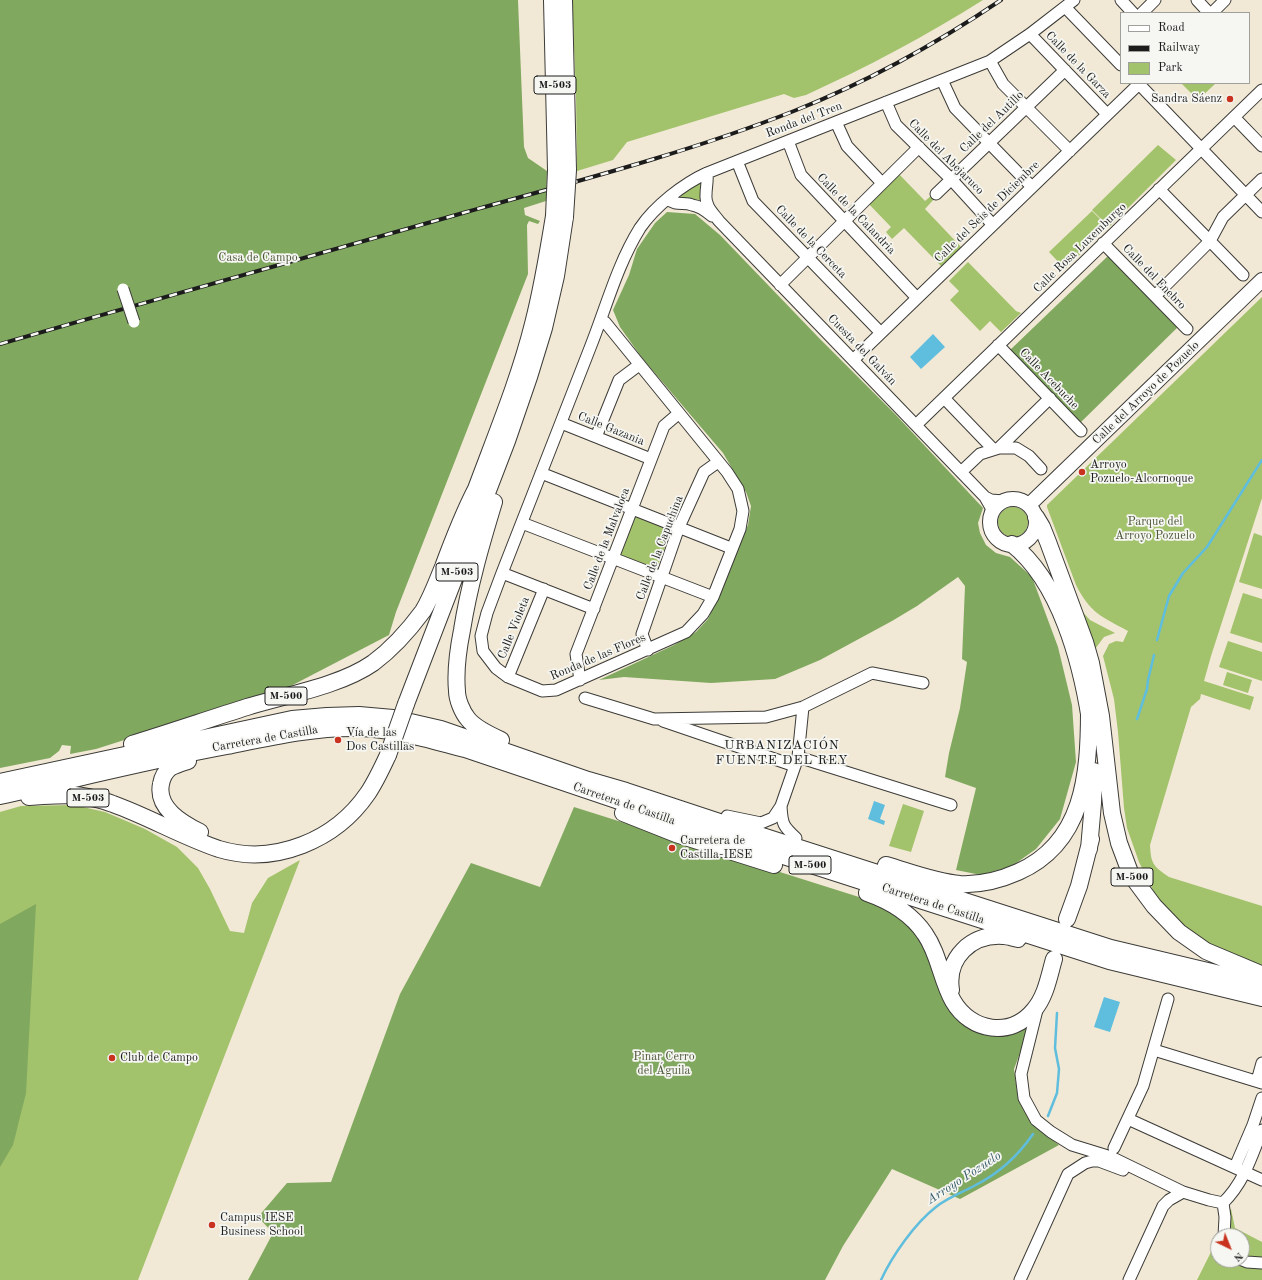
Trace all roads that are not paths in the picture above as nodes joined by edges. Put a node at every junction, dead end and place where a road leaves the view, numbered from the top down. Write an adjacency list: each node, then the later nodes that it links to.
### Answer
1 (552, 0): 33 (highway, M-503)
2 (564, 0): 33 (highway, M-503)
3 (1074, 0): 8 (street, Ronda del Tren)
4 (1121, 0): 9 (street)
5 (1155, 0): 10 (street)
6 (1197, 0): 11 (street)
7 (1225, 0): 12 (street)
8 (1065, 8): 13 (street, Ronda del Tren); 15 (street)
9 (1132, 12)
10 (1143, 12)
11 (1210, 12)
12 (1212, 12)
13 (1030, 34): 14 (street, Ronda del Tren); 16 (street, Calle de la Garza)
14 (990, 61): 17 (street, Ronda del Tren); 22 (street)
15 (1120, 64)
16 (1065, 70): 22 (street, Calle del Autillo); 23 (street, Calle de la Garza)
17 (942, 80): 21 (street, Ronda del Tren); 27 (street)
18 (1138, 84): 23 (street, Calle del Seis de Diciembre)
19 (1140, 84): 30 (street)
20 (1262, 90): 24 (street, Calle Rosa Luxemburgo)
21 (886, 102): 25 (street, Ronda del Tren); 29 (street, Calle del Abejaruco)
22 (1026, 107): 27 (street, Calle del Autillo); 31 (street)
23 (1108, 114): 31 (street, Calle del Seis de Diciembre)
24 (1234, 117): 28 (street); 30 (street, Calle Rosa Luxemburgo)
25 (836, 122): 26 (street, Ronda del Tren); 37 (street)
26 (788, 141): 32 (street, Ronda del Tren); 46 (street, Calle de la Calandria)
27 (989, 143): 35 (street, Calle del Autillo); 38 (street)
28 (1262, 146)
29 (918, 147): 35 (street, Calle del Abejaruco); 37 (street)
30 (1202, 148): 39 (street, Calle Rosa Luxemburgo); 41 (street)
31 (1070, 151): 38 (street, Calle del Seis de Diciembre)
32 (737, 161): 34 (street, Ronda del Tren); 50 (street, Calle de la Cerceta)
33 (562, 170): 44 (highway, M-503, bridge)
34 (707, 173): 42 (street, Ronda del Tren); 45 (street, Cuesta del Galván)
35 (951, 179): 40 (street, Calle del Autillo); 47 (street, Calle del Abejaruco)
36 (1262, 179): 41 (street)
37 (882, 183): 46 (street)
38 (1032, 187): 47 (street, Calle del Seis de Diciembre)
39 (1159, 189): 48 (street); 49 (street, Calle Rosa Luxemburgo)
40 (936, 194)
41 (1246, 195): 43 (street); 48 (street)
42 (668, 199): 45 (street, Cuesta del Galván); 57 (street, Ronda del Tren)
43 (1262, 212)
44 (560, 216): 71 (highway, M-503); 78 (highway, M-503)
45 (719, 221): 53 (street, Cuesta del Galván)
46 (844, 221): 50 (street); 56 (street, Calle de la Calandria)
47 (994, 225): 56 (street, Calle del Seis de Diciembre)
48 (1210, 241): 51 (street); 55 (street)
49 (1103, 244): 55 (street, Calle del Enebro); 61 (street, Calle Rosa Luxemburgo)
50 (808, 257): 53 (street); 60 (street, Calle de la Cerceta)
51 (1243, 275)
52 (1262, 280): 81 (main road, Calle del Arroyo de Pozuelo)
53 (780, 284): 62 (street, Cuesta del Galván)
54 (122, 285): 58 (street, bridge)
55 (1155, 296): 59 (street, Calle del Enebro)
56 (917, 298): 60 (street, Calle del Seis de Diciembre)
57 (601, 321): 63 (street, Ronda de las Flores); 67 (street, Ronda de las Flores)
58 (134, 322)
59 (1187, 329)
60 (881, 333): 62 (street, Calle del Seis de Diciembre)
61 (998, 345): 64 (street, Calle Rosa Luxemburgo); 65 (street, Calle Acebuche)
62 (853, 360): 68 (street, Cuesta del Galván)
63 (639, 365): 66 (street, Ronda de las Flores); 70 (street)
64 (944, 398): 68 (street, Calle Rosa Luxemburgo); 72 (street)
65 (1050, 398): 69 (street, Calle Acebuche); 72 (street)
66 (678, 414): 73 (street, Calle de la Malvaloca); 74 (street, Ronda de las Flores)
67 (561, 423): 70 (street, Calle Gazania); 77 (street, Ronda de las Flores)
68 (916, 425): 76 (street, Cuesta del Galván)
69 (1080, 431)
70 (596, 437): 73 (street, Calle Gazania)
71 (507, 440): 97 (highway, M-503); 106 (highway)
72 (996, 448): 75 (street); 76 (street)
73 (651, 459): 80 (street, Calle de la Malvaloca)
74 (718, 462): 83 (street, Calle de la Capuchina); 85 (street, Ronda de las Flores)
75 (1041, 470)
76 (961, 472): 79 (street, Cuesta del Galván)
77 (541, 473): 80 (street); 82 (street, Ronda de las Flores)
78 (476, 489): 97 (highway, M-503); 105 (highway, M-500)
79 (998, 506): 81 (main road); 84 (main road)
80 (632, 509): 83 (street); 86 (street, Calle de la Malvaloca)
81 (1032, 511): 84 (main road); 99 (highway)
82 (522, 523): 86 (street); 87 (street, Ronda de las Flores)
83 (679, 527): 85 (street); 88 (street, Calle de la Capuchina)
84 (1012, 544): 99 (highway)
85 (731, 548): 90 (street, Ronda de las Flores)
86 (613, 558): 88 (street); 91 (street, Calle de la Malvaloca)
87 (502, 573): 89 (street); 93 (street, Ronda de las Flores)
88 (661, 577): 90 (street); 92 (street, Calle de la Capuchina)
89 (544, 590): 91 (street); 93 (street, Calle Violeta)
90 (713, 597): 92 (street, Ronda de las Flores)
91 (594, 608): 94 (street, Calle de la Malvaloca)
92 (648, 650): 94 (street, Ronda de las Flores)
93 (508, 677): 94 (street, Ronda de las Flores)
94 (580, 680)
95 (923, 683): 98 (street)
96 (585, 698): 100 (street)
97 (401, 703): 102 (highway, M-503, bridge)
98 (803, 707): 100 (street); 103 (street)
99 (1095, 714): 114 (highway, M-500); 115 (highway); 119 (highway, M-500)
100 (654, 719): 103 (street)
101 (297, 732): 102 (highway, M-500); 104 (highway, Carretera de Castilla / M-500); 107 (highway, Carretera de Castilla / M-500)
102 (383, 753): 108 (highway, M-503)
103 (796, 761): 109 (street); 110 (street)
104 (512, 766): 117 (highway, Carretera de Castilla / M-500); 122 (highway, M-500)
105 (0, 782): 106 (highway, Carretera de Castilla / M-500)
106 (626, 791): 111 (highway, Carretera de Castilla / M-500)
107 (0, 796)
108 (0, 802)
109 (951, 805)
110 (781, 806): 112 (street); 113 (street)
111 (677, 807): 112 (highway, M-500); 119 (highway, Carretera de Castilla / M-500)
112 (727, 816): 113 (highway, M-500)
113 (796, 838): 114 (highway, M-500)
114 (857, 856): 119 (highway, M-500)
115 (1067, 919)
116 (1054, 959): 123 (highway, M-500)
117 (1109, 961): 118 (highway, Carretera de Castilla / M-500); 122 (highway, M-500)
118 (1142, 969): 120 (highway, Carretera de Castilla / M-500); 124 (highway, M-500)
119 (1262, 978)
120 (1262, 998)
121 (1168, 999): 125 (street)
122 (952, 1000): 123 (highway, M-500)
123 (1039, 1003): 135 (street)
124 (1262, 1007)
125 (1154, 1050): 127 (street); 129 (street)
126 (1262, 1063): 127 (street)
127 (1259, 1082)
128 (1262, 1098): 132 (street)
129 (1128, 1119): 131 (street); 132 (street)
130 (1262, 1130): 133 (street)
131 (1114, 1148)
132 (1235, 1167): 133 (street)
133 (1246, 1172): 134 (street); 136 (street)
134 (1262, 1180)
135 (1180, 1193): 136 (street); 140 (street); 141 (street)
136 (1223, 1203): 137 (street)
137 (1224, 1228)
138 (1250, 1262): 139 (street)
139 (1262, 1263)
140 (1020, 1280)
141 (1129, 1280)

